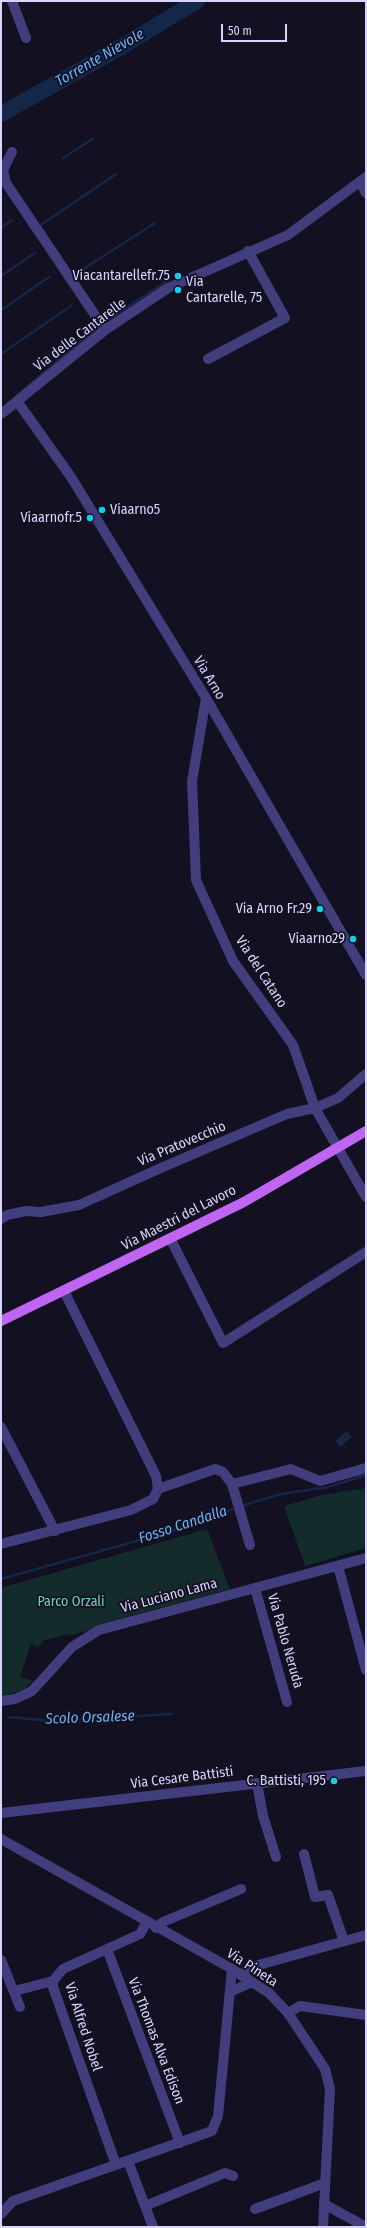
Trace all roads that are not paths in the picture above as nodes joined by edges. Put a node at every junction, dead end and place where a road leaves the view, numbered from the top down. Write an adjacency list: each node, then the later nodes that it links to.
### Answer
1 (12, 1): 2 (street)
2 (26, 38)
3 (12, 152): 7 (street)
4 (363, 179): 5 (street); 6 (street, Via delle Cantarelle)
5 (366, 193)
6 (248, 251): 7 (street, Via delle Cantarelle); 8 (street)
7 (105, 330): 9 (street, Via delle Cantarelle)
8 (208, 359)
9 (17, 401): 10 (street, Via delle Cantarelle); 11 (street, Via Arno)
10 (1, 414)
11 (206, 698): 12 (street, Via Arno); 14 (street, Via del Catano)
12 (366, 975)
13 (366, 1074): 14 (street, Via Pratovecchio)
14 (315, 1108): 16 (street, Via del Catano); 18 (street, Via Pratovecchio)
15 (366, 1131): 16 (main road, Via Maestri del Lavoro)
16 (337, 1146): 17 (street, Via del Catano); 19 (main road, Via Maestri del Lavoro)
17 (366, 1197)
18 (1, 1219)
19 (170, 1238): 20 (street); 21 (main road, Via Maestri del Lavoro)
20 (366, 1252)
21 (64, 1291): 22 (main road, Via Maestri del Lavoro); 26 (street)
22 (1, 1321)
23 (1, 1427): 27 (street)
24 (366, 1468): 25 (street)
25 (233, 1486): 26 (street); 29 (street)
26 (158, 1489): 27 (street)
27 (55, 1531): 28 (street)
28 (1, 1544)
29 (250, 1545)
30 (366, 1558): 31 (street, Via Luciano Lama)
31 (338, 1566): 32 (street, Via Luciano Lama); 33 (street)
32 (255, 1588): 34 (street, Via Luciano Lama); 35 (street, Via Pablo Neruda)
33 (366, 1670)
34 (1, 1702)
35 (287, 1702)
36 (366, 1772): 37 (street, Via Cesare Battisti)
37 (257, 1783): 38 (street, Via Cesare Battisti); 41 (street)
38 (1, 1813)
39 (1, 1840): 43 (street, Via Pineta)
40 (304, 1854): 46 (street)
41 (276, 1857)
42 (241, 1889): 44 (street)
43 (147, 1922): 44 (street, Via Pineta); 47 (street, Via Alfred Nobel)
44 (156, 1928): 49 (street, Via Pineta)
45 (366, 1935): 46 (street)
46 (344, 1941): 50 (street)
47 (107, 1949): 51 (street, Via Alfred Nobel); 58 (street, Via Thomas Alva Edison)
48 (1, 1960): 53 (street)
49 (232, 1969): 50 (street, Via Pineta); 54 (street)
50 (242, 1976): 52 (street, Via Pineta)
51 (53, 1981): 53 (street); 60 (street, Via Alfred Nobel)
52 (252, 1982): 54 (street); 56 (street, Via Pineta)
53 (14, 1992): 55 (street)
54 (230, 1992): 58 (street)
55 (20, 2007)
56 (288, 2013): 57 (street); 62 (street, Via Pineta)
57 (366, 2015)
58 (180, 2143): 59 (street)
59 (128, 2161): 60 (street); 64 (street)
60 (116, 2165): 66 (street)
61 (233, 2176): 64 (street)
62 (325, 2183): 63 (street, Via Pineta); 65 (street)
63 (324, 2204): 68 (street, Via Pineta); 69 (street)
64 (145, 2206): 67 (street)
65 (255, 2209)
66 (1, 2214)
67 (153, 2227)
68 (323, 2227)
69 (366, 2227)

